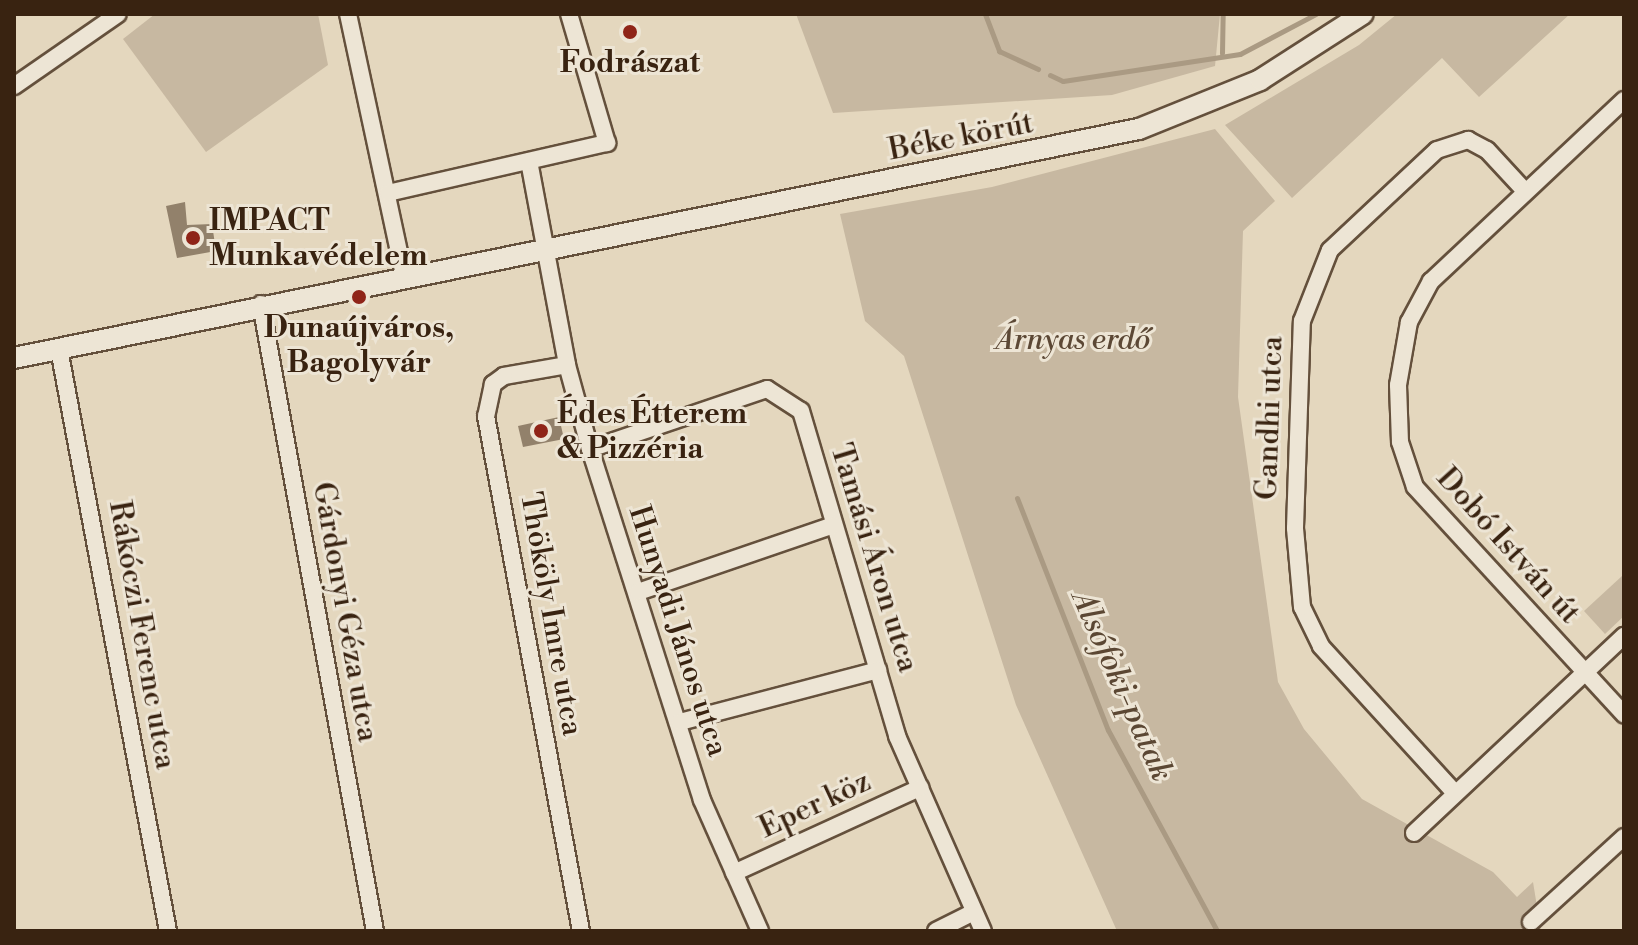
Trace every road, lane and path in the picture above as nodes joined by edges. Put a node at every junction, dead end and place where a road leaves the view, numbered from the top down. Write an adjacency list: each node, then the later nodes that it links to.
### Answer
1 (118, 14): 5 (street)
2 (348, 14): 9 (street)
3 (569, 14): 7 (street)
4 (1363, 14): 10 (street, Béke körút)
5 (14, 86)
6 (1624, 100): 8 (street, Dobó István út)
7 (529, 161): 9 (street); 10 (street, Hunyadi János utca)
8 (1525, 191): 21 (street, Dobó István út); 25 (street, Gandhi utca)
9 (388, 193): 11 (street)
10 (544, 247): 11 (street, Béke körút); 15 (street, Hunyadi János utca)
11 (404, 276): 12 (street, Béke körút)
12 (261, 304): 13 (street, Béke körút); 32 (street, Gárdonyi Géza utca)
13 (59, 349): 14 (street, Béke körút); 31 (street, Rákóczi Ferenc utca)
14 (14, 358)
15 (567, 365): 16 (street, Hunyadi János utca); 33 (street, Thököly Imre utca)
16 (590, 449): 17 (street, Tamási Áron utca); 18 (street, Hunyadi János utca)
17 (834, 525): 18 (street); 20 (street, Tamási Áron utca)
18 (638, 592): 23 (street, Hunyadi János utca)
19 (1624, 636): 21 (street)
20 (878, 670): 23 (street); 24 (street, Tamási Áron utca)
21 (1586, 672): 22 (street, Dobó István út); 25 (street)
22 (1624, 714)
23 (680, 722): 28 (street, Hunyadi János utca)
24 (920, 788): 28 (street, Eper köz); 29 (street, Tamási Áron utca)
25 (1455, 793): 26 (street)
26 (1414, 833)
27 (1624, 837): 30 (street)
28 (734, 873): 34 (street, Hunyadi János utca)
29 (974, 912): 35 (street); 36 (street, Tamási Áron utca)
30 (1531, 922)
31 (168, 931)
32 (375, 931)
33 (581, 931)
34 (760, 931)
35 (936, 931)
36 (983, 931)

